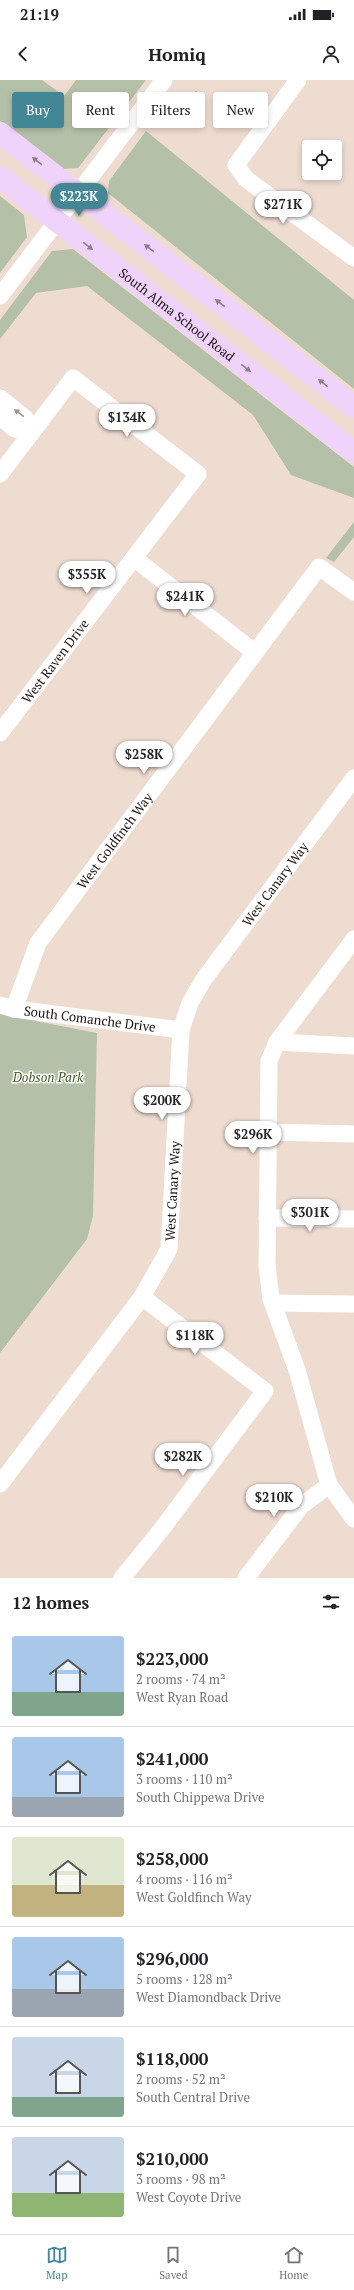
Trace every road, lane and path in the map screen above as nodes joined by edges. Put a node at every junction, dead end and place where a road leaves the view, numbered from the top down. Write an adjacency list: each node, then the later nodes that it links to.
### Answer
1 (164, 80): 5 (street)
2 (298, 80): 7 (street)
3 (0, 133): 5 (main road, one-way to 3)
4 (0, 177): 6 (main road, South Alma School Road)
5 (78, 194): 6 (street); 10 (main road, one-way to 5)
6 (57, 222): 8 (street); 13 (main road, South Alma School Road, one-way to 13)
7 (354, 258)
8 (0, 296)
9 (0, 398): 12 (street, one-way to 9)
10 (354, 407)
11 (0, 417): 12 (street)
12 (32, 432): 14 (street); 15 (street, West Raven Drive)
13 (354, 452)
14 (0, 474)
15 (134, 558): 17 (street); 18 (street, West Raven Drive)
16 (354, 592): 17 (street, West Goldfinch Way)
17 (254, 652): 21 (street, West Goldfinch Way)
18 (0, 733)
19 (354, 778): 22 (street, West Canary Way)
20 (354, 939): 23 (street)
21 (7, 1007): 22 (street, South Comanche Drive)
22 (181, 1030): 29 (street, West Canary Way)
23 (277, 1042): 24 (street); 25 (street)
24 (354, 1046)
25 (268, 1132): 26 (street); 27 (street)
26 (354, 1134)
27 (267, 1218): 28 (street); 30 (street)
28 (354, 1219)
29 (142, 1297): 32 (street, West Canary Way); 35 (street)
30 (273, 1303): 31 (street); 33 (street)
31 (354, 1304)
32 (0, 1484)
33 (329, 1485): 34 (street); 36 (street)
34 (354, 1519)
35 (122, 1578)
36 (246, 1578)

